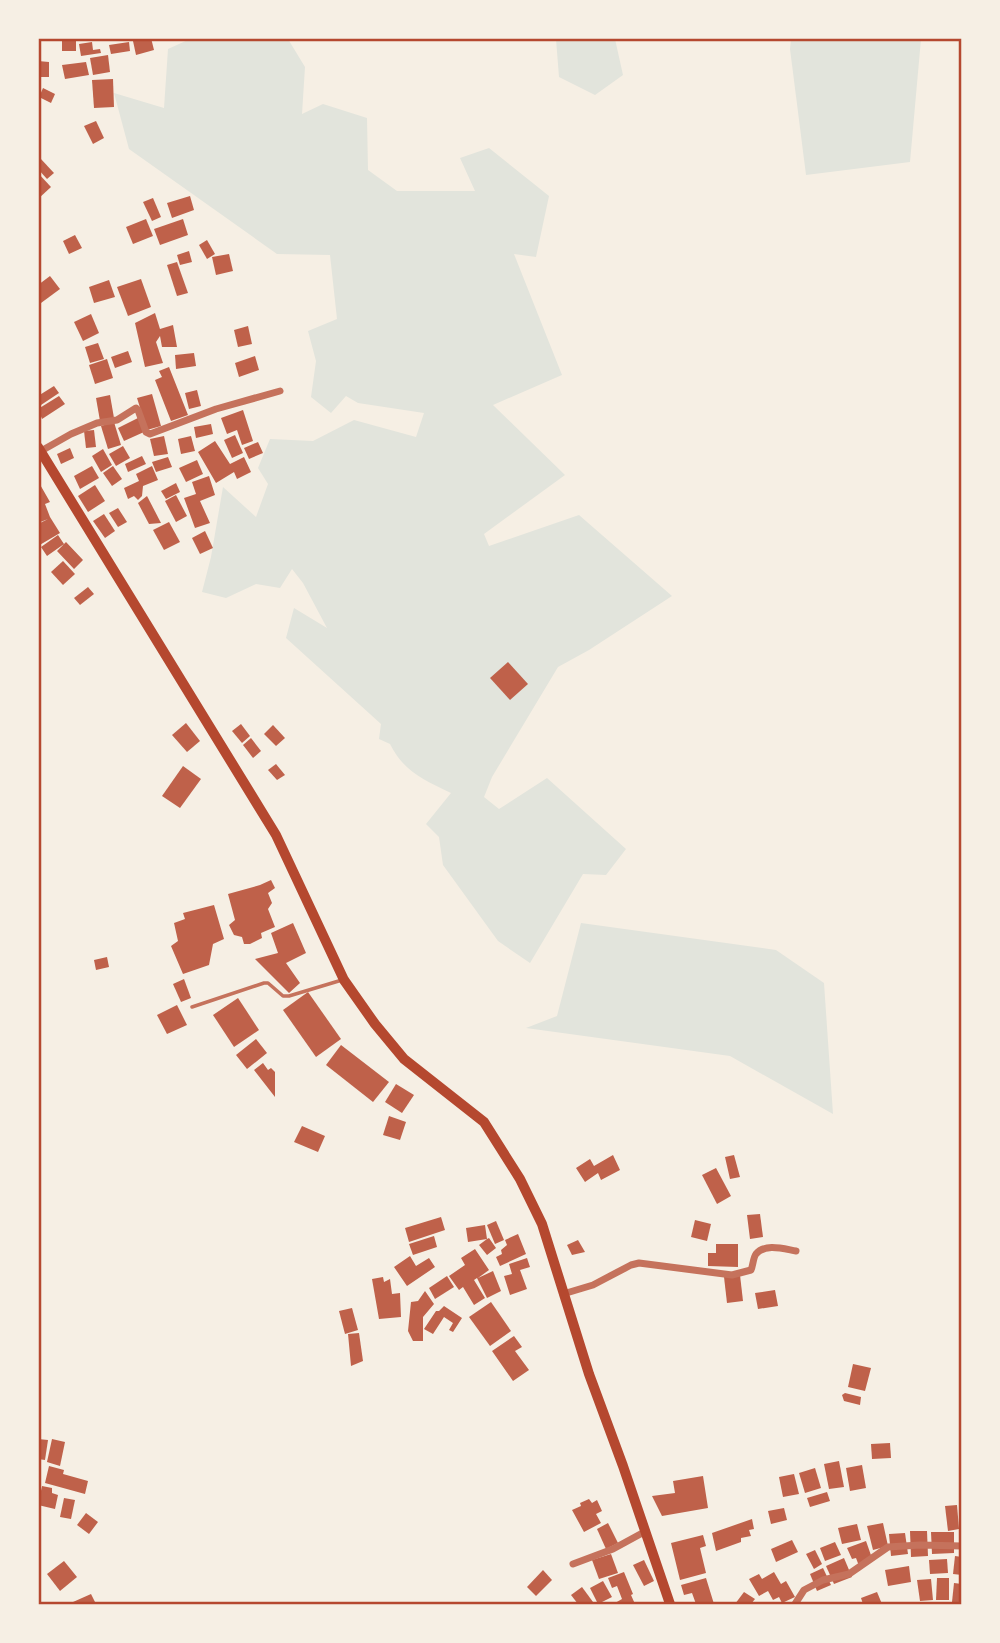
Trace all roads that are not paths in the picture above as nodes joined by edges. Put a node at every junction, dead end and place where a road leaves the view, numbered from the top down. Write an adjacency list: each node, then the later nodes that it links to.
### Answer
1 (280, 391): 2 (street)
2 (40, 449): 3 (highway)
3 (344, 980): 4 (lane); 6 (highway)
4 (192, 1007)
5 (796, 1251): 6 (street)
6 (563, 1294): 7 (highway)
7 (646, 1531): 9 (street); 10 (highway)
8 (961, 1546): 11 (street)
9 (573, 1564)
10 (670, 1605)
11 (795, 1605)

